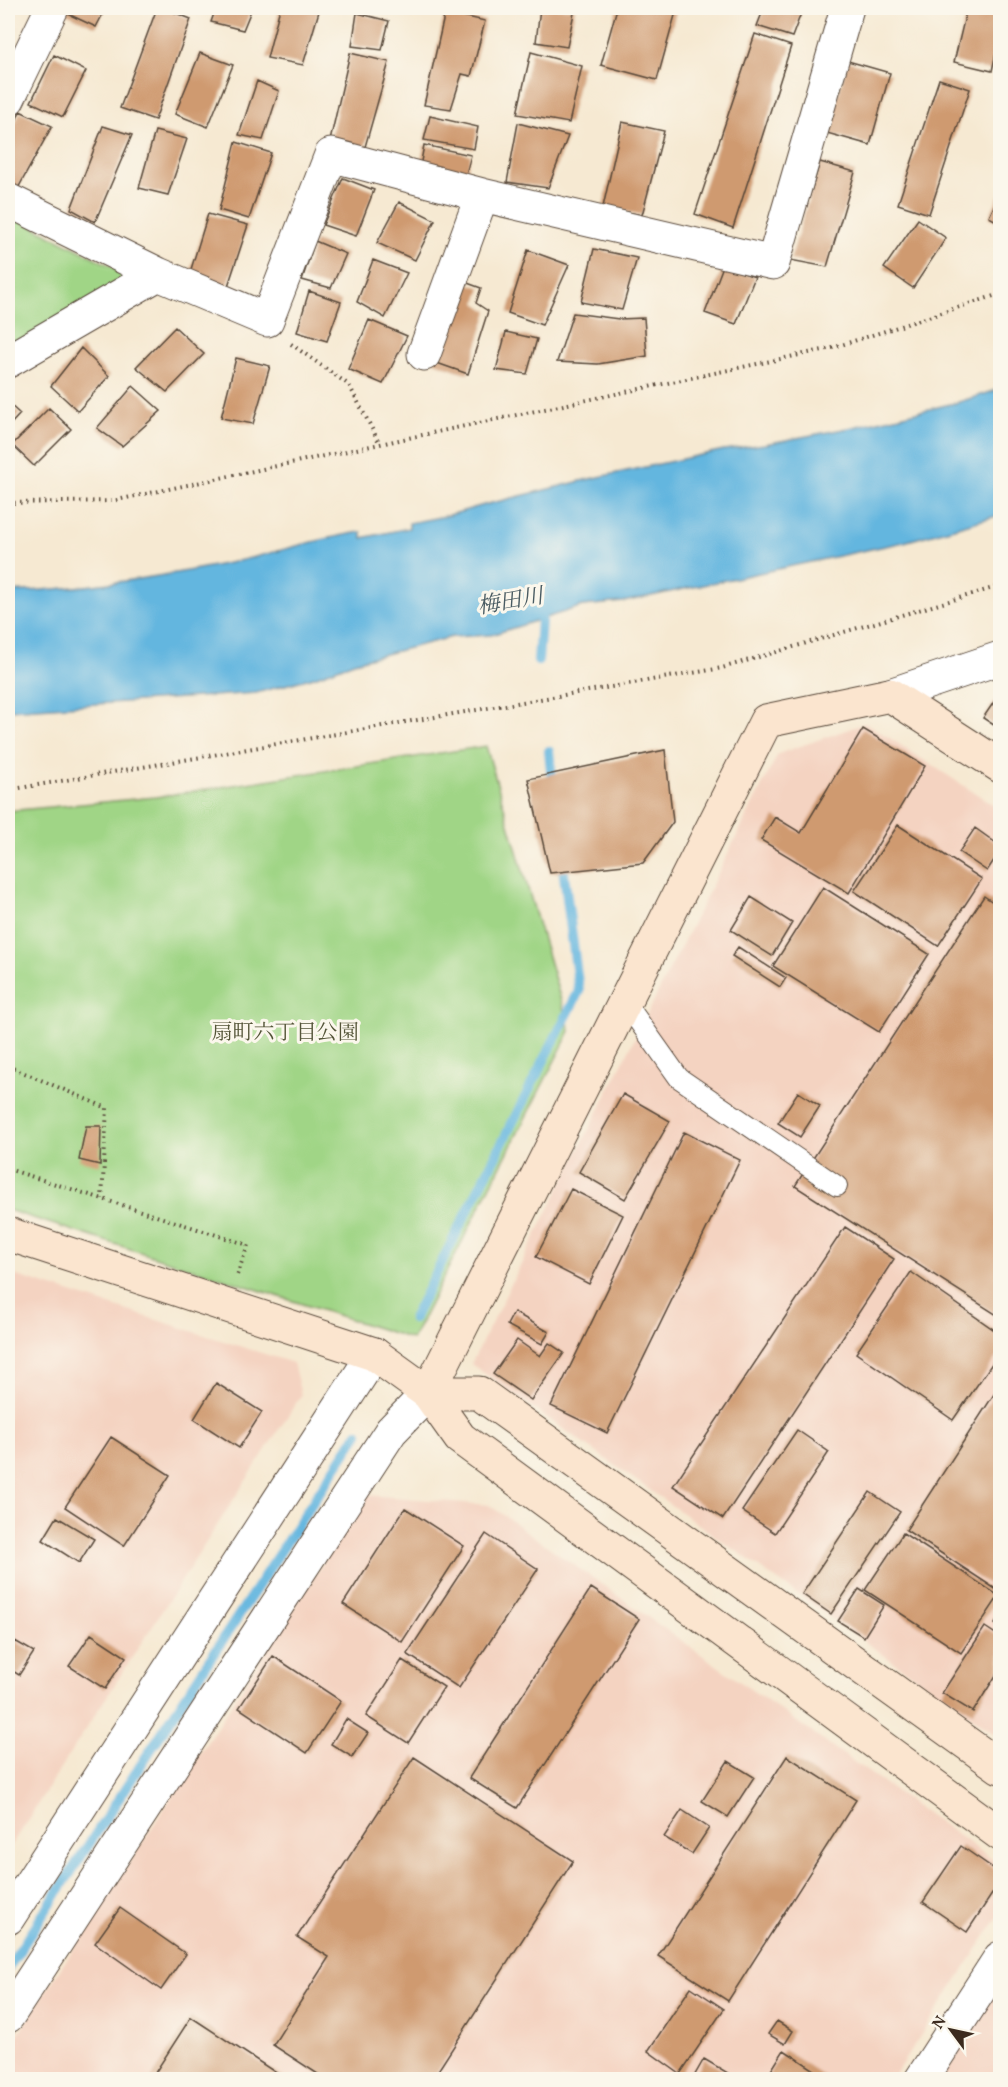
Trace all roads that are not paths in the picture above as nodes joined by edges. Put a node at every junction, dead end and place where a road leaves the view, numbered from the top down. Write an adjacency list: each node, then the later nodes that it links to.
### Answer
1 (52, 8): 3 (street)
2 (847, 8): 4 (street)
3 (8, 99)
4 (482, 195): 6 (street); 7 (street)
5 (8, 200): 6 (street)
6 (158, 274): 8 (street)
7 (424, 354)
8 (8, 362)
9 (1000, 658): 10 (street)
10 (890, 695): 11 (street); 12 (street)
11 (1000, 766)
12 (625, 1002): 13 (lane); 16 (street)
13 (837, 1186)
14 (8, 1234): 15 (street)
15 (374, 1354): 16 (street); 19 (street)
16 (428, 1394): 17 (street); 18 (street); 21 (street)
17 (1000, 1767)
18 (1000, 1834)
19 (8, 1918)
20 (1000, 1958): 22 (street)
21 (8, 2016)
22 (921, 2079)

